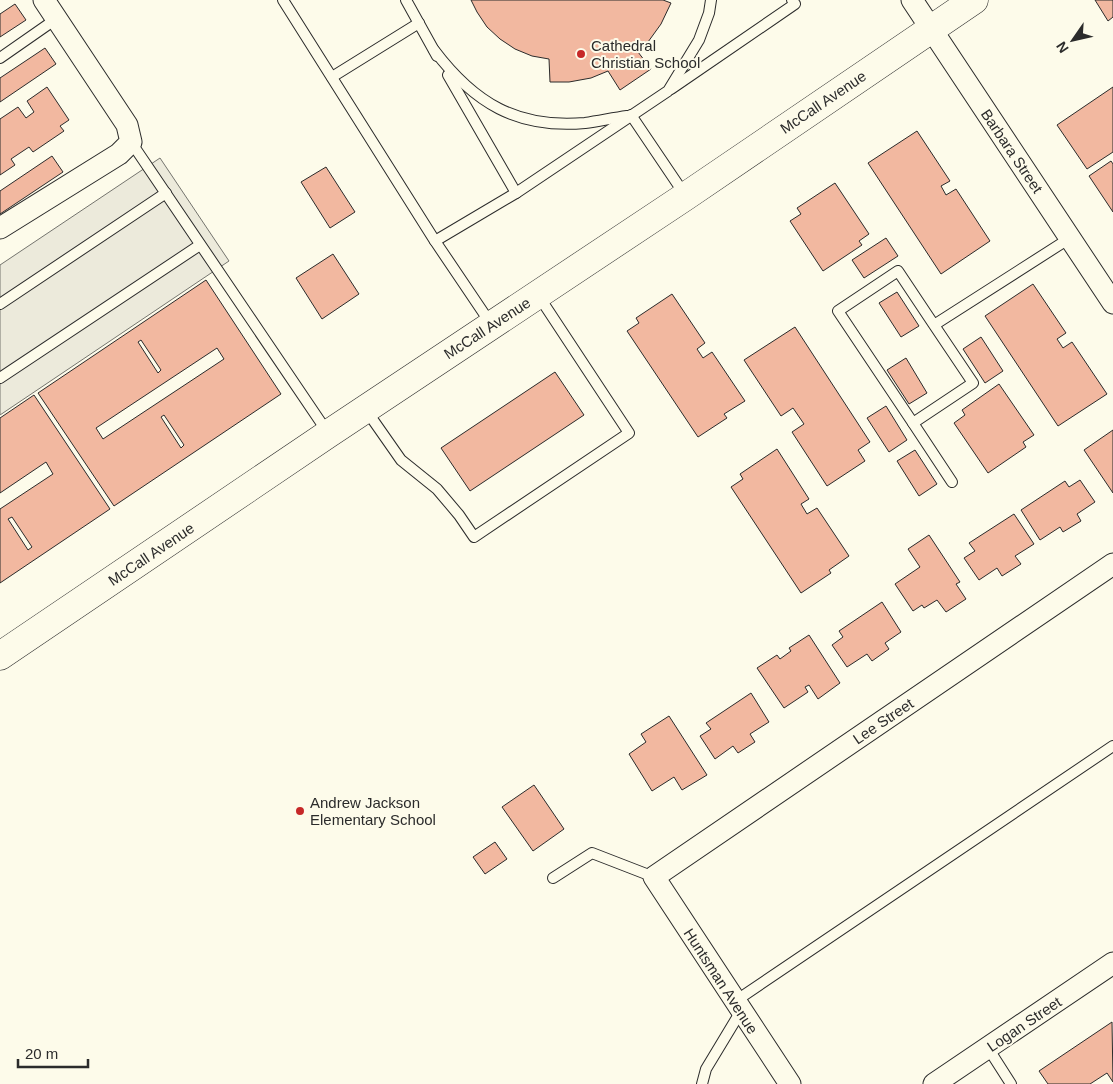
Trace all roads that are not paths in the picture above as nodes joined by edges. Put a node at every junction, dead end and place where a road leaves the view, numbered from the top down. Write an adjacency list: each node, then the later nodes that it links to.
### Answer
1 (44, 0): 8 (street)
2 (283, 0): 13 (lane)
3 (406, 0): 9 (lane)
4 (711, 0): 14 (lane)
5 (792, 0): 14 (lane)
6 (912, 0): 10 (street, Barbara Street)
7 (974, 0): 10 (main road, McCall Avenue)
8 (56, 19): 12 (lane); 16 (street)
9 (419, 23): 11 (lane); 13 (lane)
10 (931, 29): 19 (main road, McCall Avenue); 21 (street, Barbara Street)
11 (434, 50): 15 (lane); 18 (lane)
12 (0, 58)
13 (332, 77): 22 (lane)
14 (668, 91): 15 (lane)
15 (631, 115): 18 (lane); 19 (lane)
16 (131, 142): 17 (lane); 20 (street)
17 (166, 193): 23 (lane); 26 (lane)
18 (516, 193): 22 (lane)
19 (686, 196): 24 (main road, McCall Avenue)
20 (0, 228)
21 (1070, 238): 25 (street, Barbara Street); 28 (lane)
22 (435, 241): 27 (lane)
23 (200, 245): 29 (lane); 32 (lane)
24 (538, 295): 27 (main road, McCall Avenue); 30 (lane)
25 (1112, 299)
26 (0, 304)
27 (492, 325): 30 (main road, McCall Avenue)
28 (934, 325): 31 (lane); 31 (lane)
29 (0, 378)
30 (365, 409): 32 (main road, McCall Avenue)
31 (913, 423): 33 (lane)
32 (328, 434): 35 (main road, McCall Avenue)
33 (952, 482)
34 (1113, 564): 37 (street, Lee Street)
35 (0, 656)
36 (1113, 746): 40 (lane)
37 (654, 877): 38 (lane); 40 (street, Huntsman Avenue)
38 (553, 878)
39 (1113, 963): 41 (street, Logan Street)
40 (738, 1006): 42 (lane); 43 (street, Huntsman Avenue)
41 (988, 1048): 44 (street, Logan Street); 45 (lane)
42 (702, 1084)
43 (790, 1084)
44 (934, 1084)
45 (1011, 1084)

